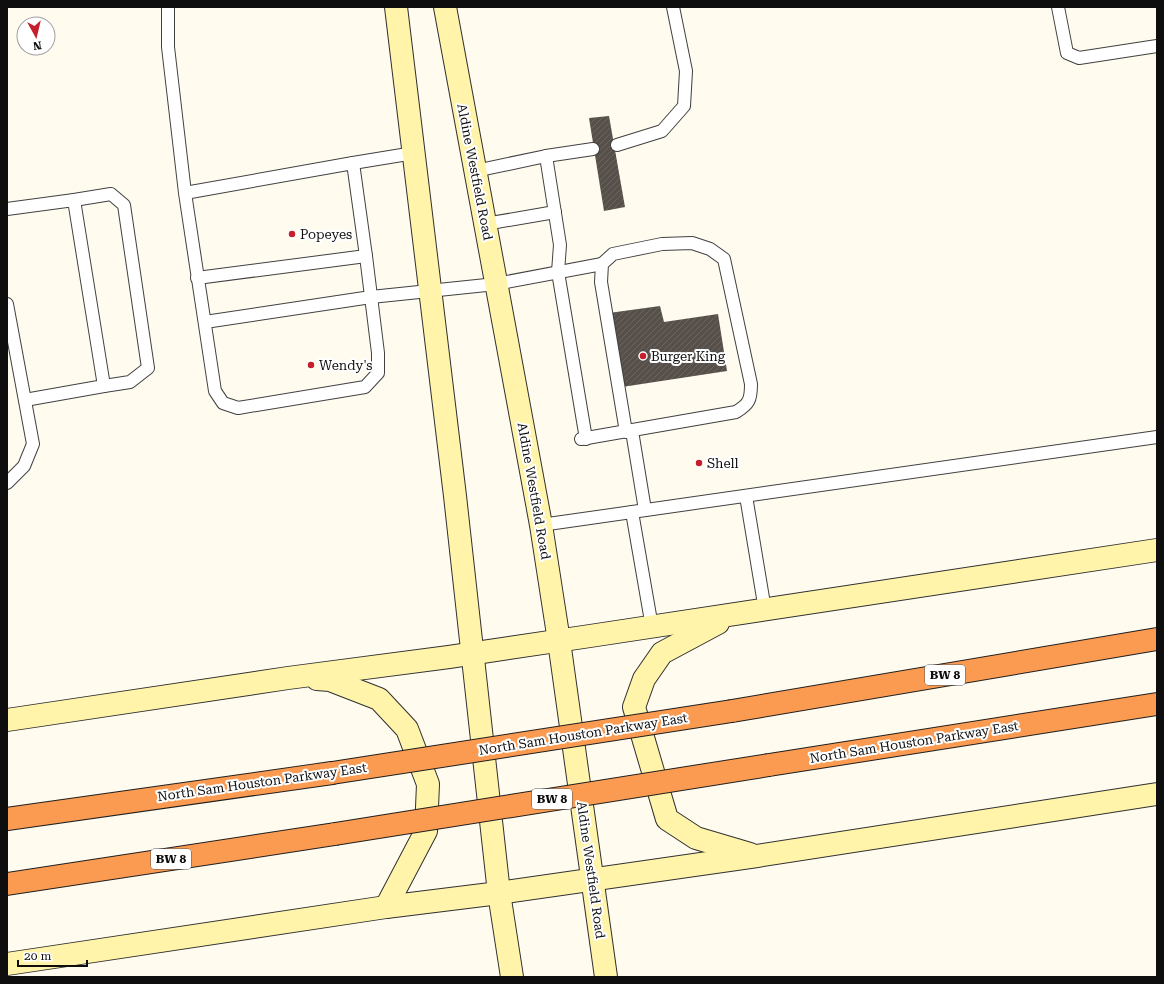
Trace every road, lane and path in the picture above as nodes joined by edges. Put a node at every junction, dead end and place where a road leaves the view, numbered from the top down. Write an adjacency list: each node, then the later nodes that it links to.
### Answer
1 (168, 7): 13 (lane)
2 (396, 7): 9 (main road)
3 (445, 7): 12 (main road, Aldine Westfield Road)
4 (673, 7): 7 (lane)
5 (1058, 7): 6 (lane)
6 (1157, 46)
7 (617, 144)
8 (593, 149): 10 (lane)
9 (414, 153): 11 (lane); 23 (main road)
10 (546, 156): 12 (lane); 16 (lane)
11 (353, 163): 13 (lane); 18 (lane)
12 (475, 171): 17 (main road, Aldine Westfield Road)
13 (185, 193): 21 (lane)
14 (74, 200): 15 (lane); 27 (lane); 27 (lane)
15 (7, 209)
16 (555, 212): 17 (lane); 20 (lane)
17 (485, 224): 22 (main road, Aldine Westfield Road)
18 (366, 256): 21 (lane); 24 (lane)
19 (602, 264): 20 (lane); 29 (lane); 29 (lane)
20 (558, 272): 22 (lane); 29 (lane)
21 (197, 278): 26 (lane)
22 (496, 284): 23 (lane); 35 (main road, Aldine Westfield Road)
23 (430, 292): 24 (lane); 42 (main road)
24 (371, 297): 26 (lane); 26 (lane)
25 (7, 304): 28 (lane)
26 (205, 322)
27 (104, 386): 28 (lane)
28 (25, 400): 31 (lane)
29 (629, 432): 33 (lane)
30 (1157, 436): 32 (lane)
31 (7, 483)
32 (746, 496): 33 (lane); 37 (lane)
33 (646, 510): 34 (lane)
34 (632, 512): 35 (lane); 39 (lane)
35 (541, 525): 41 (main road, Aldine Westfield Road)
36 (1157, 550): 37 (main road)
37 (765, 610): 38 (main road)
38 (732, 615): 39 (main road); 48 (main road)
39 (652, 627): 41 (main road)
40 (1157, 639): 47 (highway, North Sam Houston Parkway East / BW 8, bridge)
41 (559, 641): 42 (main road); 49 (main road, Aldine Westfield Road)
42 (471, 654): 43 (main road); 51 (main road)
43 (288, 678): 45 (main road); 52 (main road)
44 (1157, 704): 50 (highway, North Sam Houston Parkway East / BW 8, bridge)
45 (7, 720)
46 (1157, 794): 48 (main road)
47 (7, 820)
48 (757, 856): 49 (main road)
49 (592, 879): 51 (main road); 55 (main road, Aldine Westfield Road)
50 (7, 884)
51 (499, 893): 52 (main road); 54 (main road)
52 (386, 907): 53 (main road)
53 (7, 964)
54 (512, 977)
55 (606, 977)

